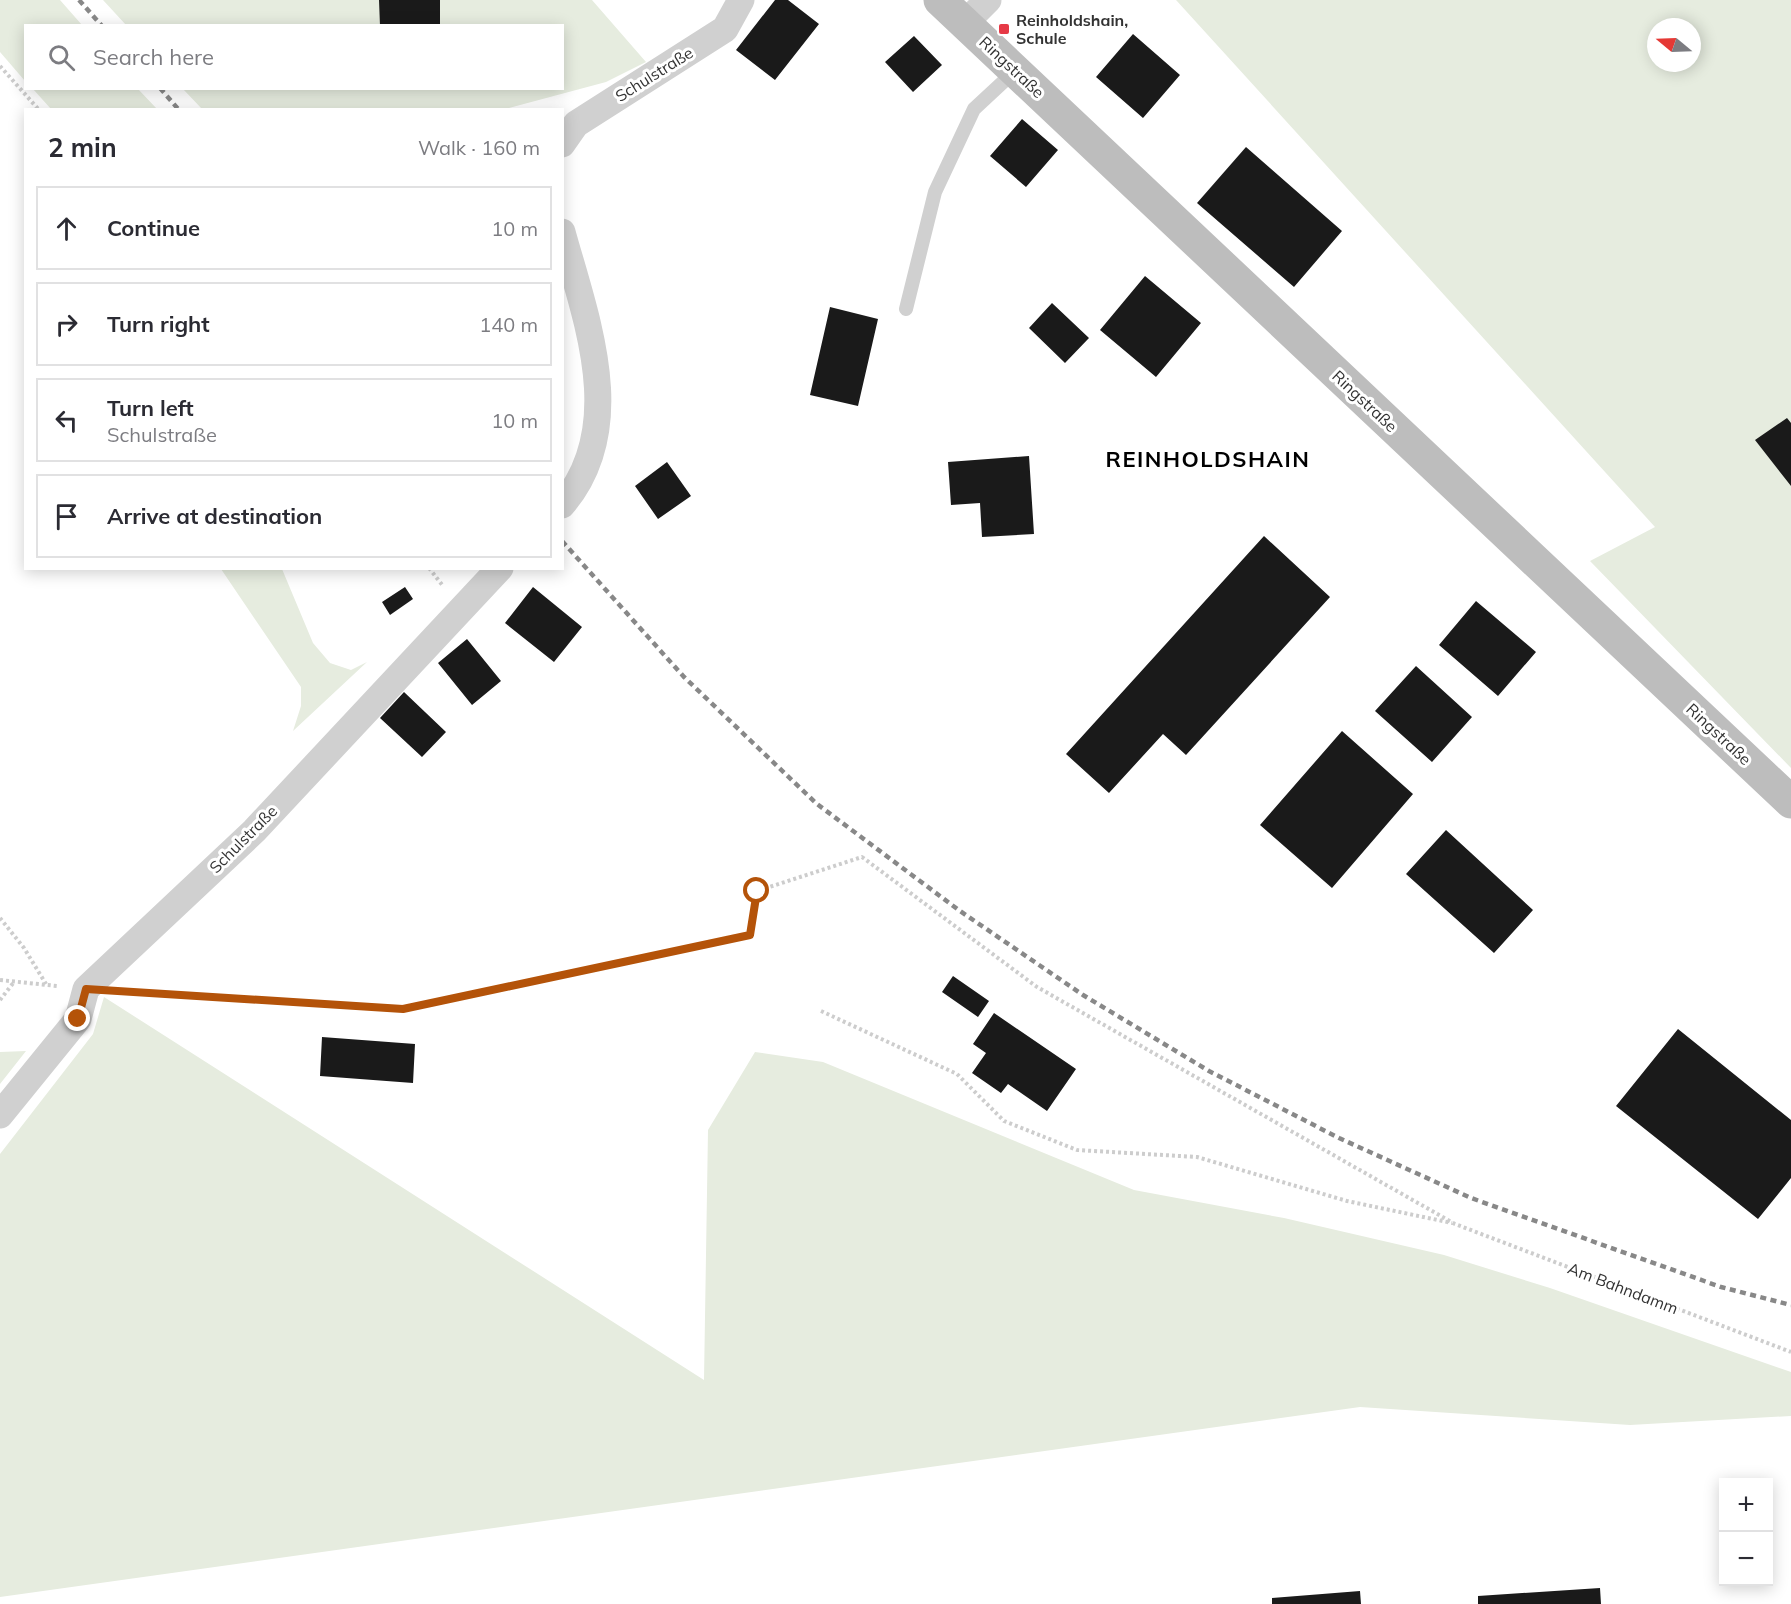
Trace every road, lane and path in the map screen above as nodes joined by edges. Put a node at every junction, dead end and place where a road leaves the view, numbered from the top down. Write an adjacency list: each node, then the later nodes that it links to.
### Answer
1 (741, 0): 8 (street, Schulstraße)
2 (940, 0): 4 (street, Ringstraße)
3 (988, 0): 4 (street)
4 (965, 23): 6 (street, Ringstraße)
5 (0, 66): 7 (path)
6 (1015, 70): 10 (lane); 13 (street, Ringstraße)
7 (37, 108)
8 (564, 141)
9 (564, 239): 11 (street)
10 (906, 309)
11 (564, 503)
12 (498, 570): 18 (street, Schulstraße)
13 (1791, 802)
14 (0, 918): 17 (path)
15 (0, 980): 16 (path)
16 (14, 981): 17 (path); 19 (path)
17 (47, 985): 18 (path)
18 (86, 989): 21 (street); 22 (path)
19 (0, 1000)
20 (821, 1011): 22 (path)
21 (0, 1115)
22 (1455, 1224): 23 (path, Am Bahndamm)
23 (1791, 1352)

